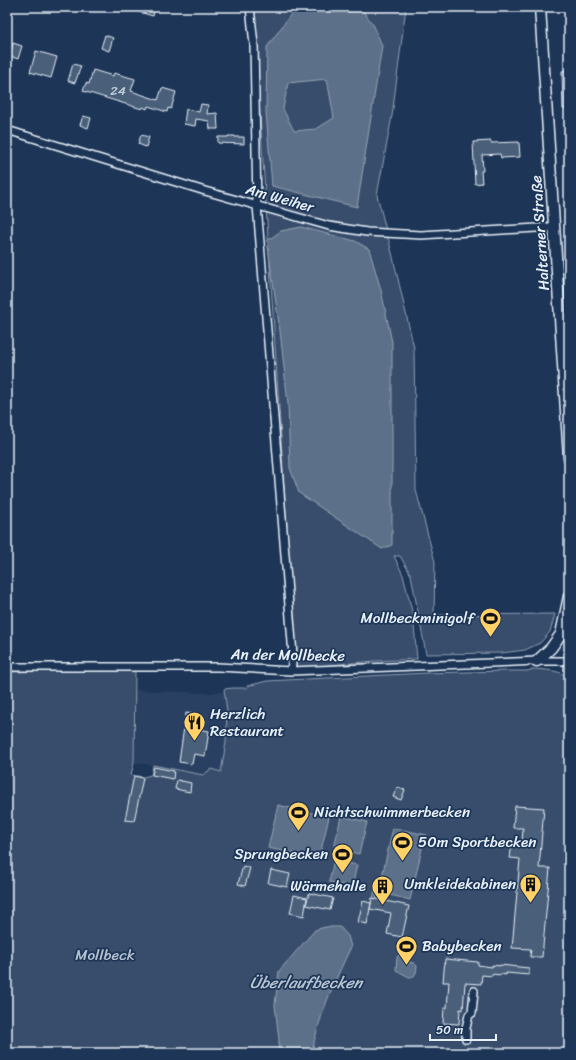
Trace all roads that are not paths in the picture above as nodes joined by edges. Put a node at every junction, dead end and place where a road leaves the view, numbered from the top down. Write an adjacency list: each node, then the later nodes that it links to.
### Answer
1 (250, 7): 4 (street)
2 (540, 7): 5 (main road, Halterner Straße)
3 (7, 130): 4 (street, Am Weiher)
4 (257, 205): 5 (street, Am Weiher); 11 (street)
5 (554, 227): 6 (main road, Halterner Straße)
6 (569, 458)
7 (569, 596): 8 (main road)
8 (537, 661): 9 (street, An der Mollbecke); 11 (street, An der Mollbecke)
9 (569, 661)
10 (7, 667): 11 (street, An der Mollbecke)
11 (291, 671)
12 (474, 990): 13 (street)
13 (466, 1039)

